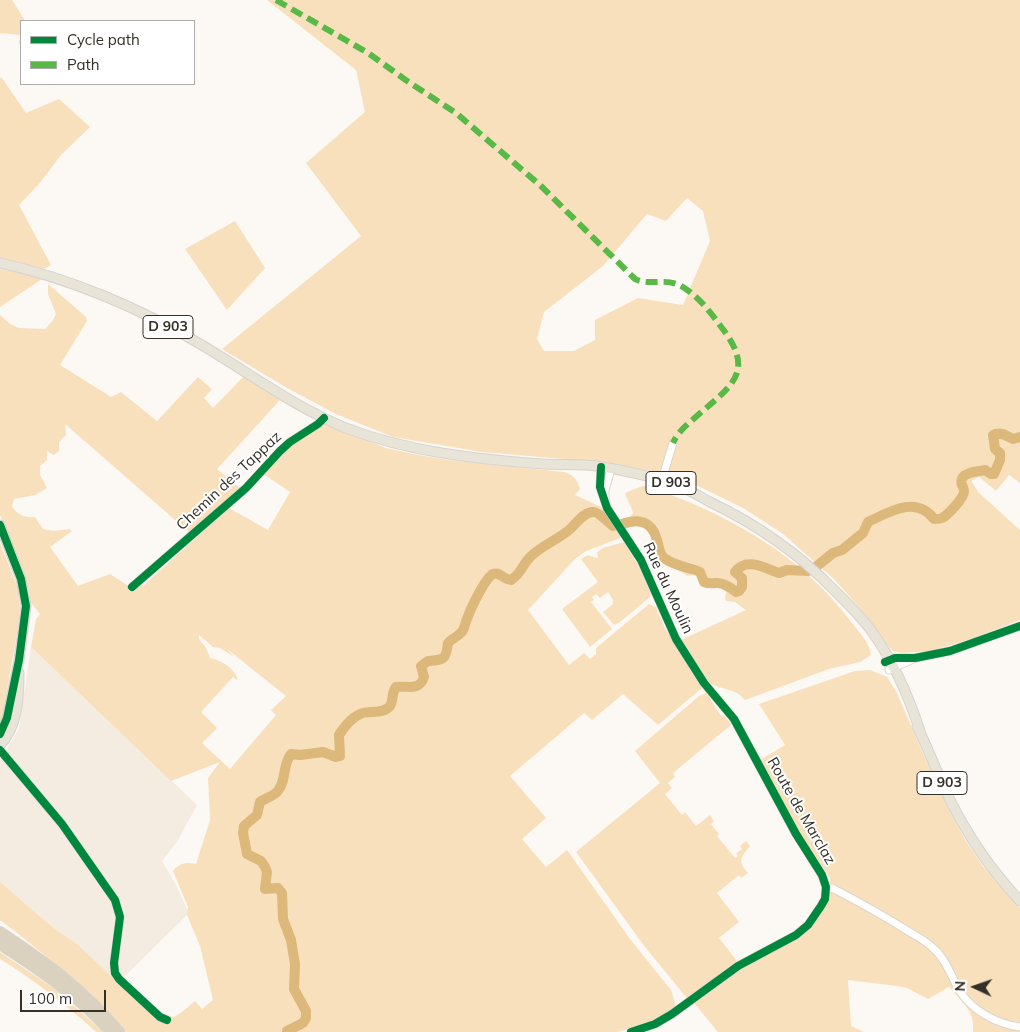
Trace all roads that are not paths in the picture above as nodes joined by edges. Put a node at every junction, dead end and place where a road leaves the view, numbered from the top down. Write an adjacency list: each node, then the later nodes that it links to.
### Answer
1 (0, 263): 2 (main road, D 903)
2 (324, 418): 4 (main road, D 903); 9 (street, Chemin des Tappaz)
3 (674, 443): 6 (street)
4 (600, 470): 5 (main road, D 903); 7 (street, Rue du Moulin)
5 (611, 472): 6 (main road, D 903); 7 (street)
6 (661, 483): 12 (main road, D 903)
7 (605, 502): 13 (street, Rue du Moulin)
8 (0, 524): 11 (main road)
9 (132, 587)
10 (1020, 626): 12 (street)
11 (19, 660): 14 (main road); 15 (main road)
12 (889, 665): 18 (main road, D 903)
13 (730, 714): 17 (street, Route de Marclaz)
14 (0, 734)
15 (0, 745)
16 (0, 750): 21 (street)
17 (826, 887): 22 (street, Route de Marclaz); 25 (street, Route de Marclaz)
18 (1020, 901)
19 (0, 932): 24 (highway)
20 (0, 944): 23 (highway)
21 (167, 1020)
22 (1020, 1027)
23 (110, 1032)
24 (119, 1032)
25 (631, 1032)

